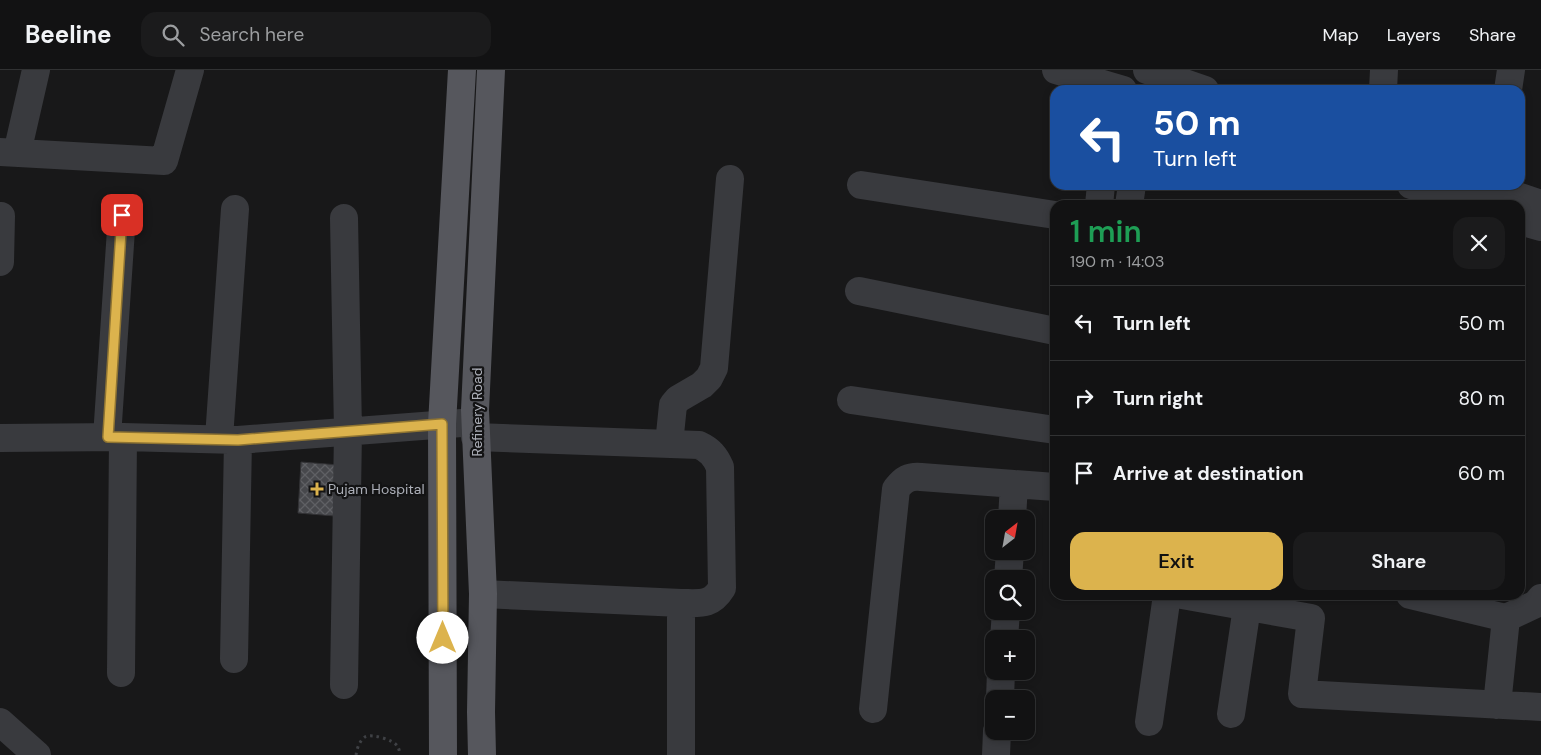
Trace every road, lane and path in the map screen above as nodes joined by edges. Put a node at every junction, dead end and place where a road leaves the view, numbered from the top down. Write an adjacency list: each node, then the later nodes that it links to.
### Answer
1 (36, 70): 13 (street)
2 (190, 70): 13 (street)
3 (462, 70): 31 (main road)
4 (491, 70): 33 (main road, Refinery Road)
5 (1056, 70): 9 (street)
6 (1147, 70): 10 (street)
7 (1384, 70): 11 (street)
8 (1511, 70): 12 (street)
9 (1106, 84)
10 (1190, 85)
11 (1383, 85)
12 (1509, 85)
13 (8, 152)
14 (730, 179): 38 (street)
15 (861, 185): 21 (street)
16 (1431, 190): 18 (street)
17 (1503, 190): 19 (street)
18 (1467, 199)
19 (1541, 204)
20 (235, 209): 37 (street)
21 (1050, 214)
22 (122, 215): 35 (street)
23 (1, 216): 27 (street)
24 (344, 218): 34 (street)
25 (1525, 222): 26 (street)
26 (1541, 227)
27 (0, 262)
28 (859, 291): 29 (street)
29 (1050, 330)
30 (851, 400): 32 (street)
31 (442, 424): 33 (street); 34 (street); 63 (main road)
32 (1050, 429)
33 (475, 430): 38 (street); 42 (main road, Refinery Road)
34 (348, 431): 37 (street); 52 (street)
35 (115, 437): 36 (street); 37 (street); 51 (street)
36 (0, 438)
37 (229, 439): 50 (street)
38 (669, 444): 47 (street)
39 (1014, 484): 40 (street); 41 (street); 55 (street)
40 (1050, 488)
41 (1013, 510)
42 (483, 594): 47 (street); 64 (main road, Refinery Road)
43 (1541, 598): 49 (street)
44 (1165, 600): 58 (street)
45 (1209, 600): 48 (street)
46 (1431, 600): 49 (street)
47 (681, 603): 65 (street)
48 (1247, 607): 53 (street); 56 (street)
49 (1506, 618): 53 (street)
50 (234, 659)
51 (121, 673)
52 (344, 685)
53 (1497, 705): 54 (street)
54 (1541, 708)
55 (873, 709)
56 (1231, 714)
57 (0, 722): 60 (street)
58 (1149, 722)
59 (997, 740): 66 (street)
60 (37, 755)
61 (356, 755): 62 (path)
62 (400, 755)
63 (443, 755)
64 (482, 755)
65 (681, 755)
66 (996, 755)

